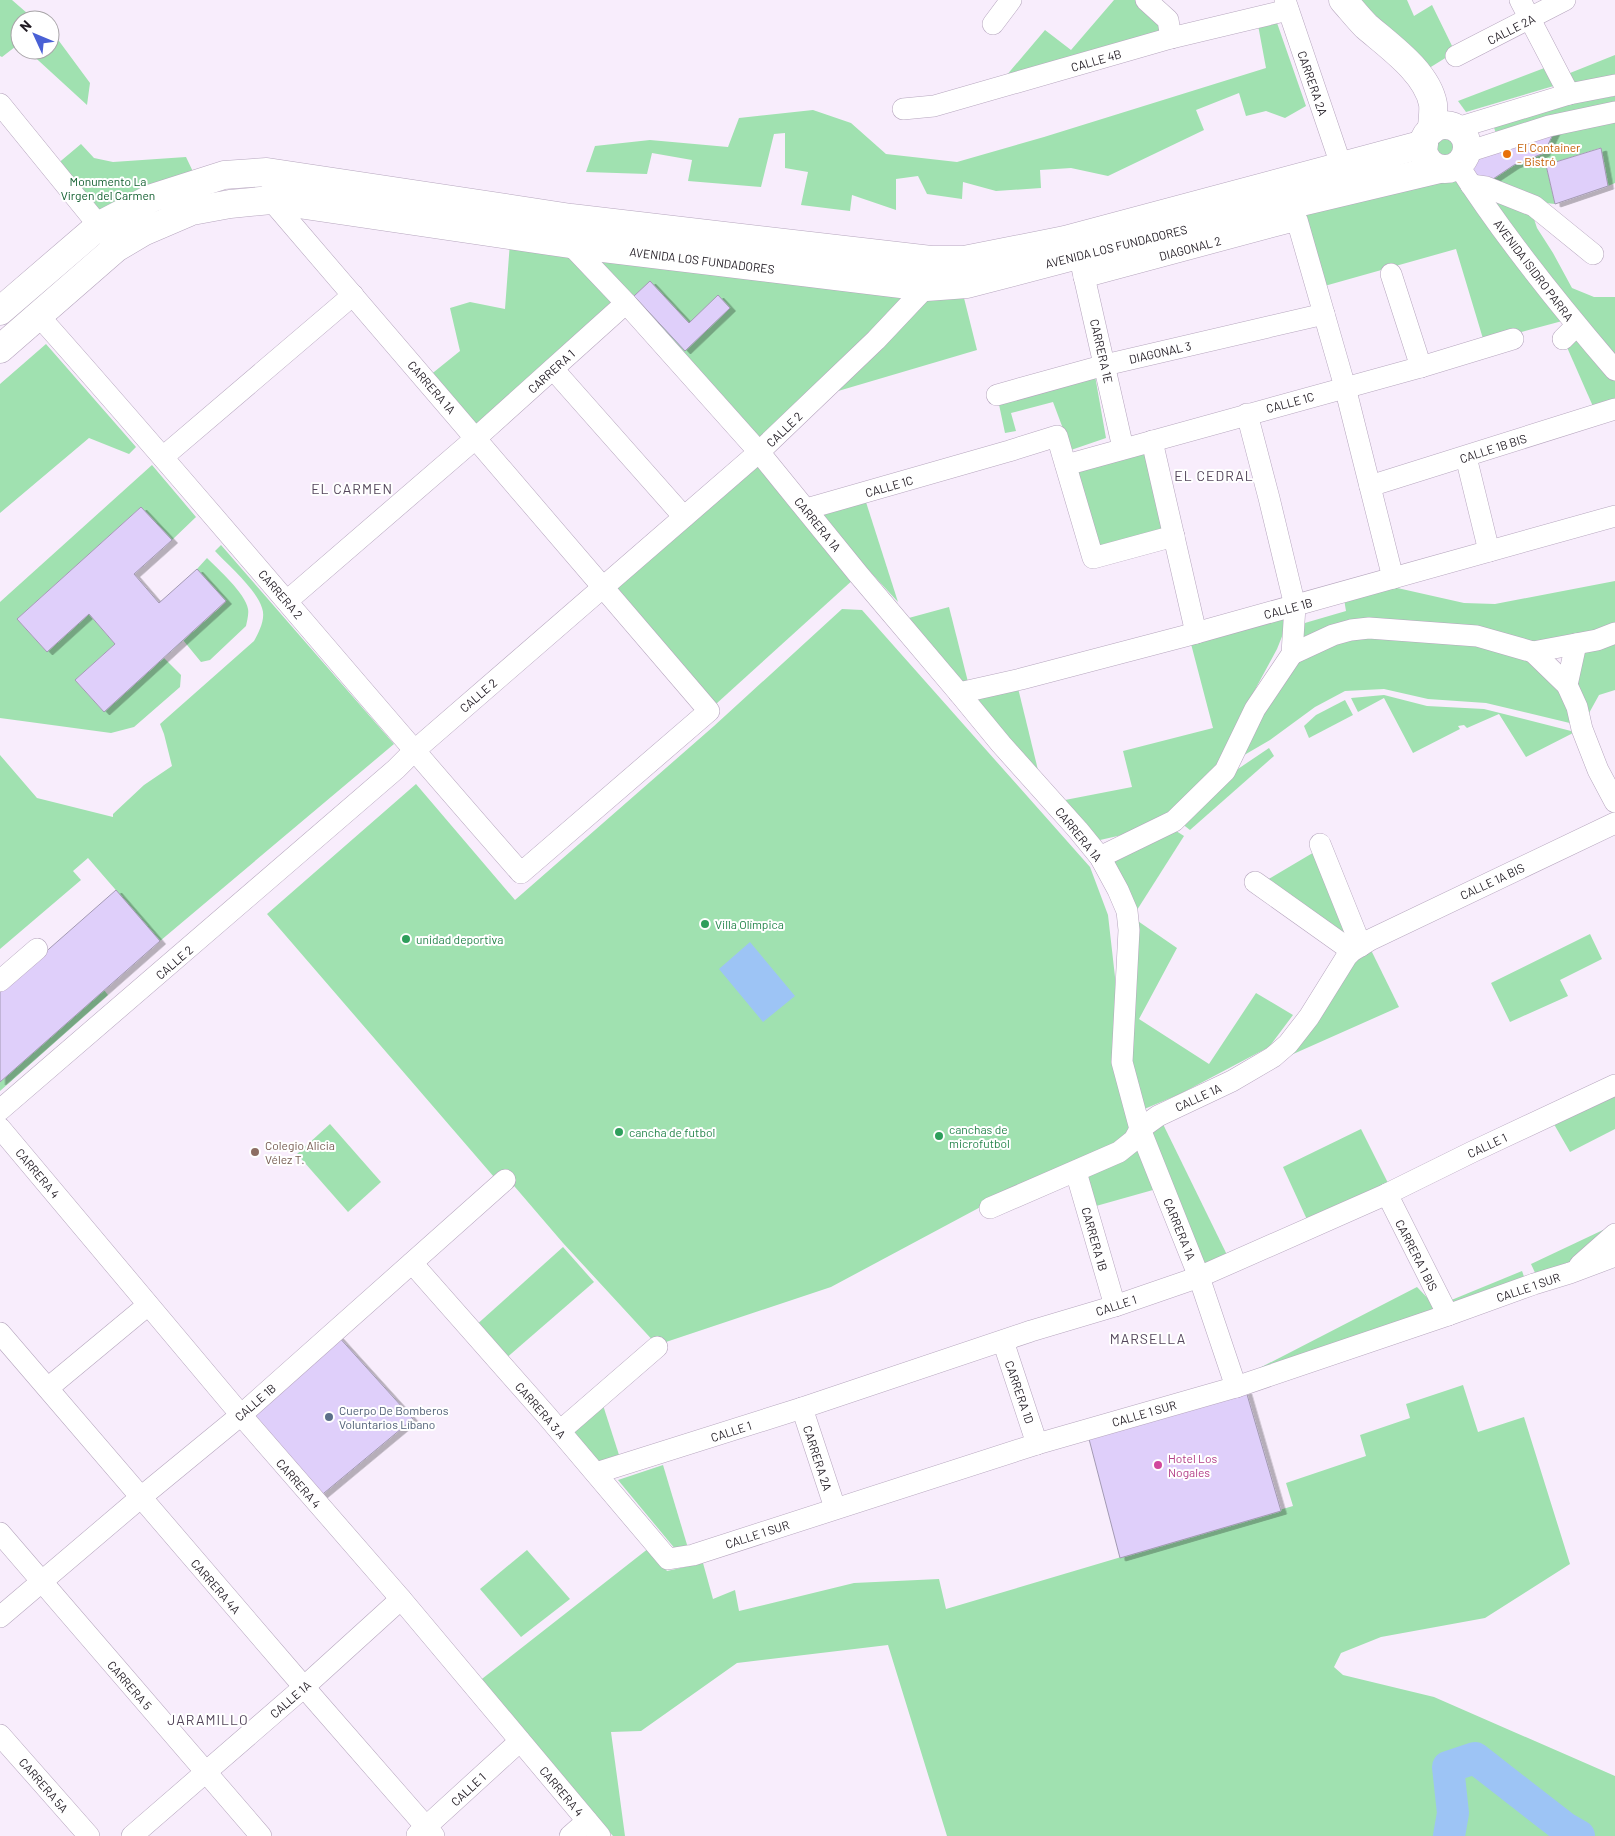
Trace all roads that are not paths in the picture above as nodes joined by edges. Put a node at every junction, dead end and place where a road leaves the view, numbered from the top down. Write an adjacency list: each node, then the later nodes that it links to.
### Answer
1 (1011, 0): 8 (street)
2 (1146, 0): 9 (street)
3 (1343, 0): 16 (main road)
4 (1520, 0): 7 (street)
5 (1565, 0): 7 (street, CALLE 2A)
6 (1286, 3): 9 (street, CALLE 4B); 17 (street, CARRERA 2A)
7 (1530, 19): 10 (street, CALLE 2A); 12 (street)
8 (992, 24)
9 (1171, 38): 13 (street, CALLE 4B)
10 (1456, 56)
11 (1615, 86): 12 (street, AVENIDA LOS FUNDADORES)
12 (1568, 94): 16 (street, AVENIDA LOS FUNDADORES)
13 (903, 109)
14 (1615, 112): 16 (street, AVENIDA LOS FUNDADORES)
15 (2, 113): 20 (street)
16 (1450, 153): 17 (main road, AVENIDA LOS FUNDADORES); 23 (street); 25 (main road, AVENIDA LOS FUNDADORES); 38 (street, AVENIDA ISIDRO PARRA)
17 (1341, 165): 24 (main road, AVENIDA LOS FUNDADORES)
18 (267, 172): 19 (street); 20 (main road, AVENIDA LOS FUNDADORES); 24 (main road, AVENIDA LOS FUNDADORES)
19 (271, 200): 21 (main road, AVENIDA LOS FUNDADORES); 22 (main road, AVENIDA LOS FUNDADORES); 28 (street, CARRERA 1A)
20 (100, 225): 22 (street); 30 (main road, AVENIDA LOS FUNDADORES)
21 (570, 244): 27 (main road, AVENIDA LOS FUNDADORES); 29 (street)
22 (116, 248): 32 (main road, AVENIDA LOS FUNDADORES)
23 (1593, 254)
24 (931, 260): 27 (street)
25 (1081, 266): 27 (main road, AVENIDA LOS FUNDADORES); 31 (street, DIAGONAL 2); 35 (street, CARRERA 1E)
26 (1391, 274): 36 (street)
27 (926, 287): 46 (street, CALLE 2)
28 (352, 295): 43 (street, CARRERA 1A); 47 (street)
29 (626, 303): 37 (street, CARRERA 1); 46 (street)
30 (0, 311)
31 (1324, 314): 35 (street, DIAGONAL 3); 39 (street)
32 (38, 315): 34 (main road, AVENIDA LOS FUNDADORES); 47 (street, CARRERA 2)
33 (1513, 339): 36 (street, CALLE 1C)
34 (0, 349)
35 (1105, 365): 40 (street, DIAGONAL 3); 45 (street, CARRERA 1E)
36 (1420, 366): 39 (street, CALLE 1C)
37 (553, 369): 43 (street, CARRERA 1); 53 (street)
38 (1615, 370)
39 (1344, 387): 42 (street, CALLE 1C); 50 (street)
40 (997, 394)
41 (1615, 409): 48 (street, CALLE 1B BIS)
42 (1247, 414): 44 (street, CALLE 1C); 59 (street)
43 (476, 438): 57 (street, CARRERA 1A); 58 (street, CARRERA 1)
44 (1152, 441): 45 (street, CALLE 1C); 54 (street)
45 (1123, 448): 49 (street, CALLE 1C)
46 (759, 452): 51 (street, CARRERA 1A); 53 (street, CALLE 2)
47 (163, 457): 58 (street, CARRERA 2)
48 (1466, 457): 50 (street, CALLE 1B BIS); 55 (street)
49 (1066, 465): 51 (street, CALLE 1C); 54 (street)
50 (1370, 486): 56 (street)
51 (806, 509): 66 (street, CARRERA 1A)
52 (1615, 516): 55 (street, CALLE 1B)
53 (684, 517): 57 (street, CALLE 2)
54 (1174, 536): 60 (street)
55 (1489, 551): 56 (street, CALLE 1B)
56 (1393, 578): 59 (street, CALLE 1B)
57 (603, 586): 67 (street, CALLE 2); 73 (street, CARRERA 1A)
58 (287, 600): 67 (street, CARRERA 2)
59 (1295, 606): 60 (street, CALLE 1B); 64 (street)
60 (1196, 633): 66 (street, CALLE 1B)
61 (1615, 633): 62 (street)
62 (1576, 644): 63 (street); 65 (street)
63 (1533, 652): 64 (street); 65 (street)
64 (1292, 654): 72 (street)
65 (1567, 685): 68 (street)
66 (959, 692): 72 (street, CARRERA 1A)
67 (414, 751): 73 (street, CARRERA 2); 79 (street, CALLE 2)
68 (1610, 779): 69 (street)
69 (1615, 802)
70 (1615, 823): 75 (street, CALLE 1A BIS)
71 (1320, 844): 75 (street)
72 (1100, 857): 81 (street, CARRERA 1A)
73 (521, 873)
74 (1255, 882): 75 (street)
75 (1361, 946): 81 (street, CALLE 1A)
76 (37, 949): 77 (street)
77 (0, 981)
78 (1615, 1085): 84 (street, CALLE 1)
79 (0, 1110)
80 (0, 1128): 91 (street, CARRERA 4)
81 (1140, 1129): 82 (street, CALLE 1A); 90 (street, CARRERA 1A)
82 (1076, 1172): 85 (street, CALLE 1A); 92 (street, CARRERA 1B)
83 (505, 1180): 88 (street, CALLE 1B)
84 (1387, 1194): 90 (street, CALLE 1); 93 (street, CARRERA 1 BIS)
85 (990, 1208)
86 (1615, 1234): 89 (street)
87 (1615, 1256): 89 (street, CALLE 1 SUR)
88 (412, 1263): 100 (street, CALLE 1B); 101 (street, CARRERA 3 A)
89 (1570, 1273): 93 (street, CALLE 1 SUR)
90 (1199, 1277): 92 (street, CALLE 1); 97 (street, CARRERA 1A)
91 (148, 1305): 98 (street); 100 (street, CARRERA 4)
92 (1115, 1306): 95 (street, CALLE 1)
93 (1448, 1315): 97 (street, CALLE 1 SUR)
94 (0, 1334): 98 (street, CARRERA 4A)
95 (1003, 1341): 99 (street, CALLE 1); 102 (street, CARRERA 1D)
96 (657, 1347): 101 (street)
97 (1236, 1386): 102 (street, CALLE 1 SUR)
98 (48, 1388): 104 (street, CARRERA 4A)
99 (802, 1408): 103 (street, CALLE 1); 105 (street, CARRERA 2A)
100 (241, 1415): 104 (street, CALLE 1B); 109 (street, CARRERA 4)
101 (560, 1431): 103 (street, CARRERA 3 A)
102 (1037, 1444): 105 (street, CALLE 1 SUR)
103 (596, 1473): 107 (street, CARRERA 3 A)
104 (140, 1498): 108 (street, CALLE 1B); 111 (street, CARRERA 4A)
105 (835, 1508): 107 (street, CALLE 1 SUR)
106 (0, 1533): 108 (street, CARRERA 5)
107 (668, 1559)
108 (43, 1582): 110 (street, CALLE 1B); 114 (street, CARRERA 5)
109 (400, 1599): 111 (street, CALLE 1A); 113 (street, CARRERA 4)
110 (0, 1617)
111 (304, 1687): 114 (street, CALLE 1A); 116 (street, CARRERA 4A)
112 (0, 1735): 117 (street, CARRERA 5A)
113 (520, 1741): 115 (street, CARRERA 4); 116 (street, CALLE 1)
114 (205, 1772): 118 (street, CALLE 1A); 119 (street, CARRERA 5)
115 (594, 1828): 120 (street)
116 (425, 1833)
117 (88, 1836)
118 (132, 1836)
119 (261, 1836)
120 (570, 1836)

